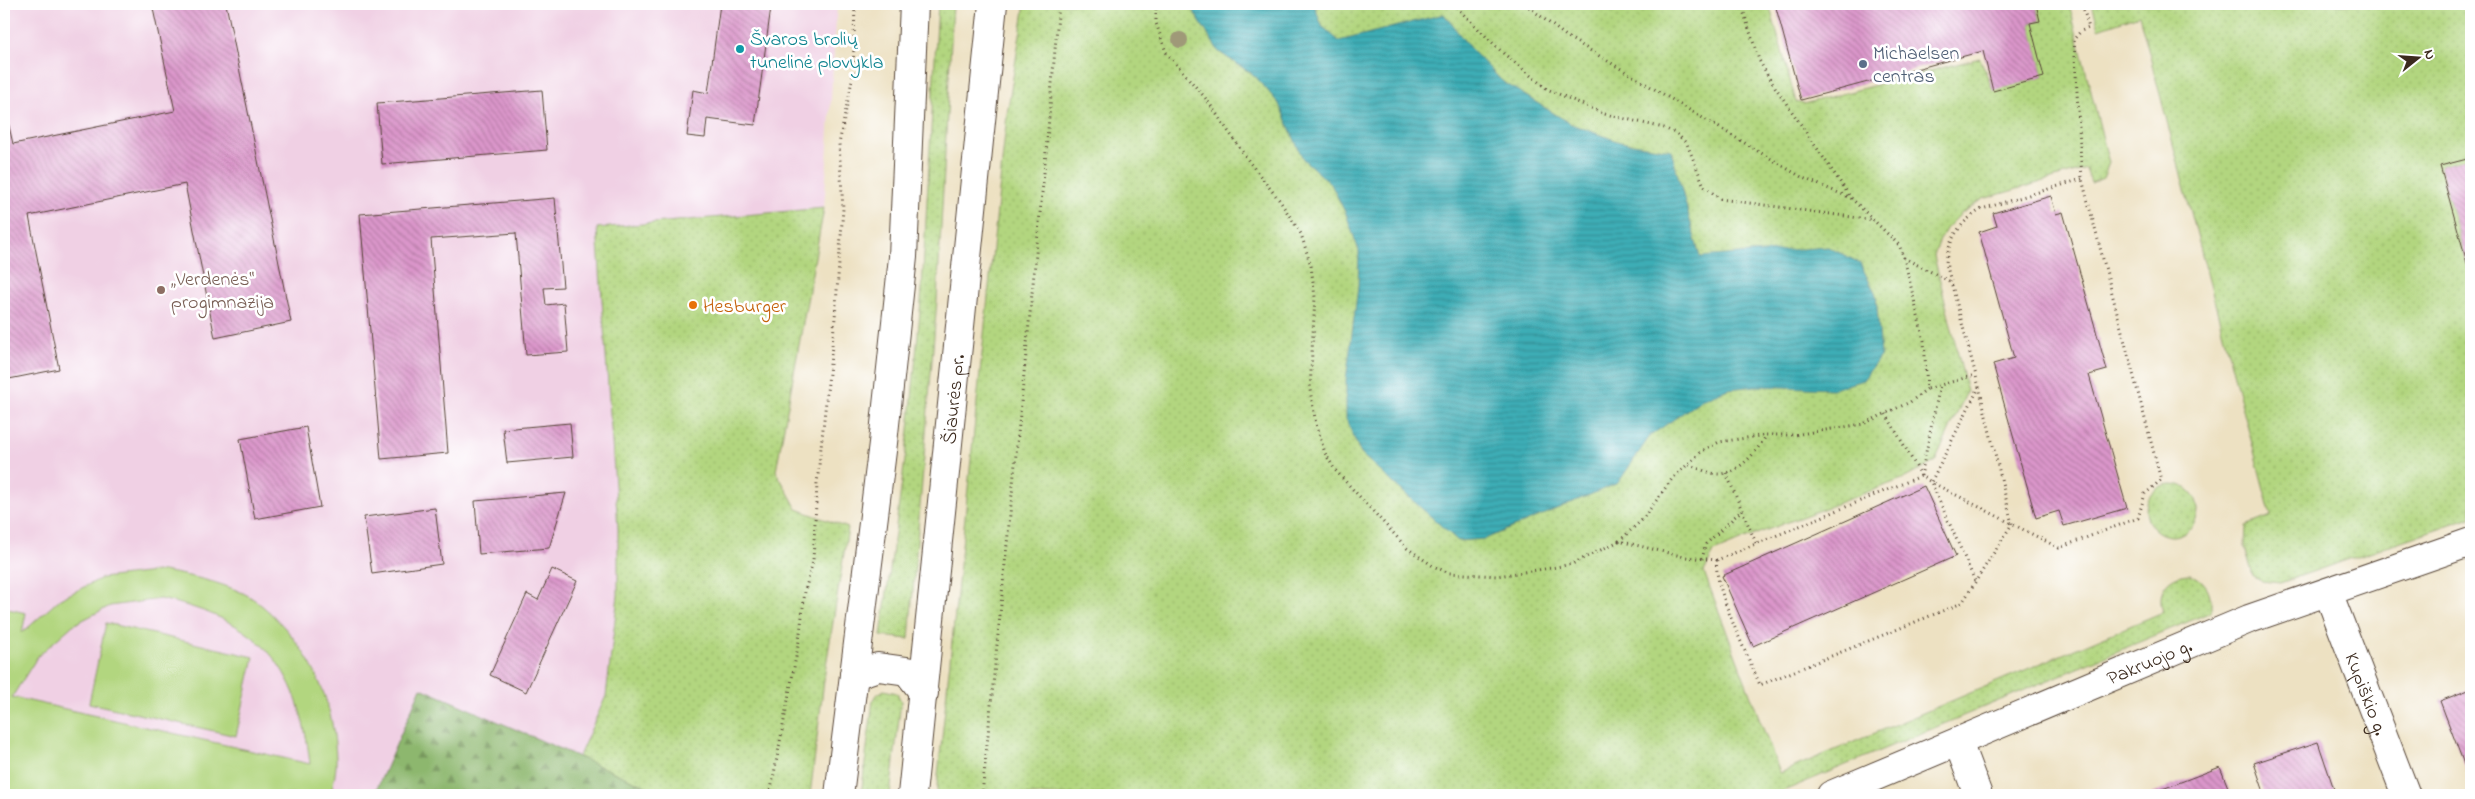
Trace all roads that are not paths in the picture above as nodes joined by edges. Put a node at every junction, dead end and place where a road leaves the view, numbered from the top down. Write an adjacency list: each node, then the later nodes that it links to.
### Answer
1 (914, 4): 5 (main road)
2 (993, 4): 6 (main road, Šiaurės pr.)
3 (2471, 542): 4 (main road, Pakruojo g.)
4 (2328, 592): 7 (main road, Pakruojo g.); 12 (main road, Kupiškio g.)
5 (854, 675): 6 (main road); 8 (main road)
6 (924, 692): 9 (main road, Šiaurės pr.)
7 (1958, 742): 10 (main road, Pakruojo g.); 11 (main road)
8 (839, 795)
9 (912, 795)
10 (1831, 795)
11 (1978, 795)
12 (2406, 795)

